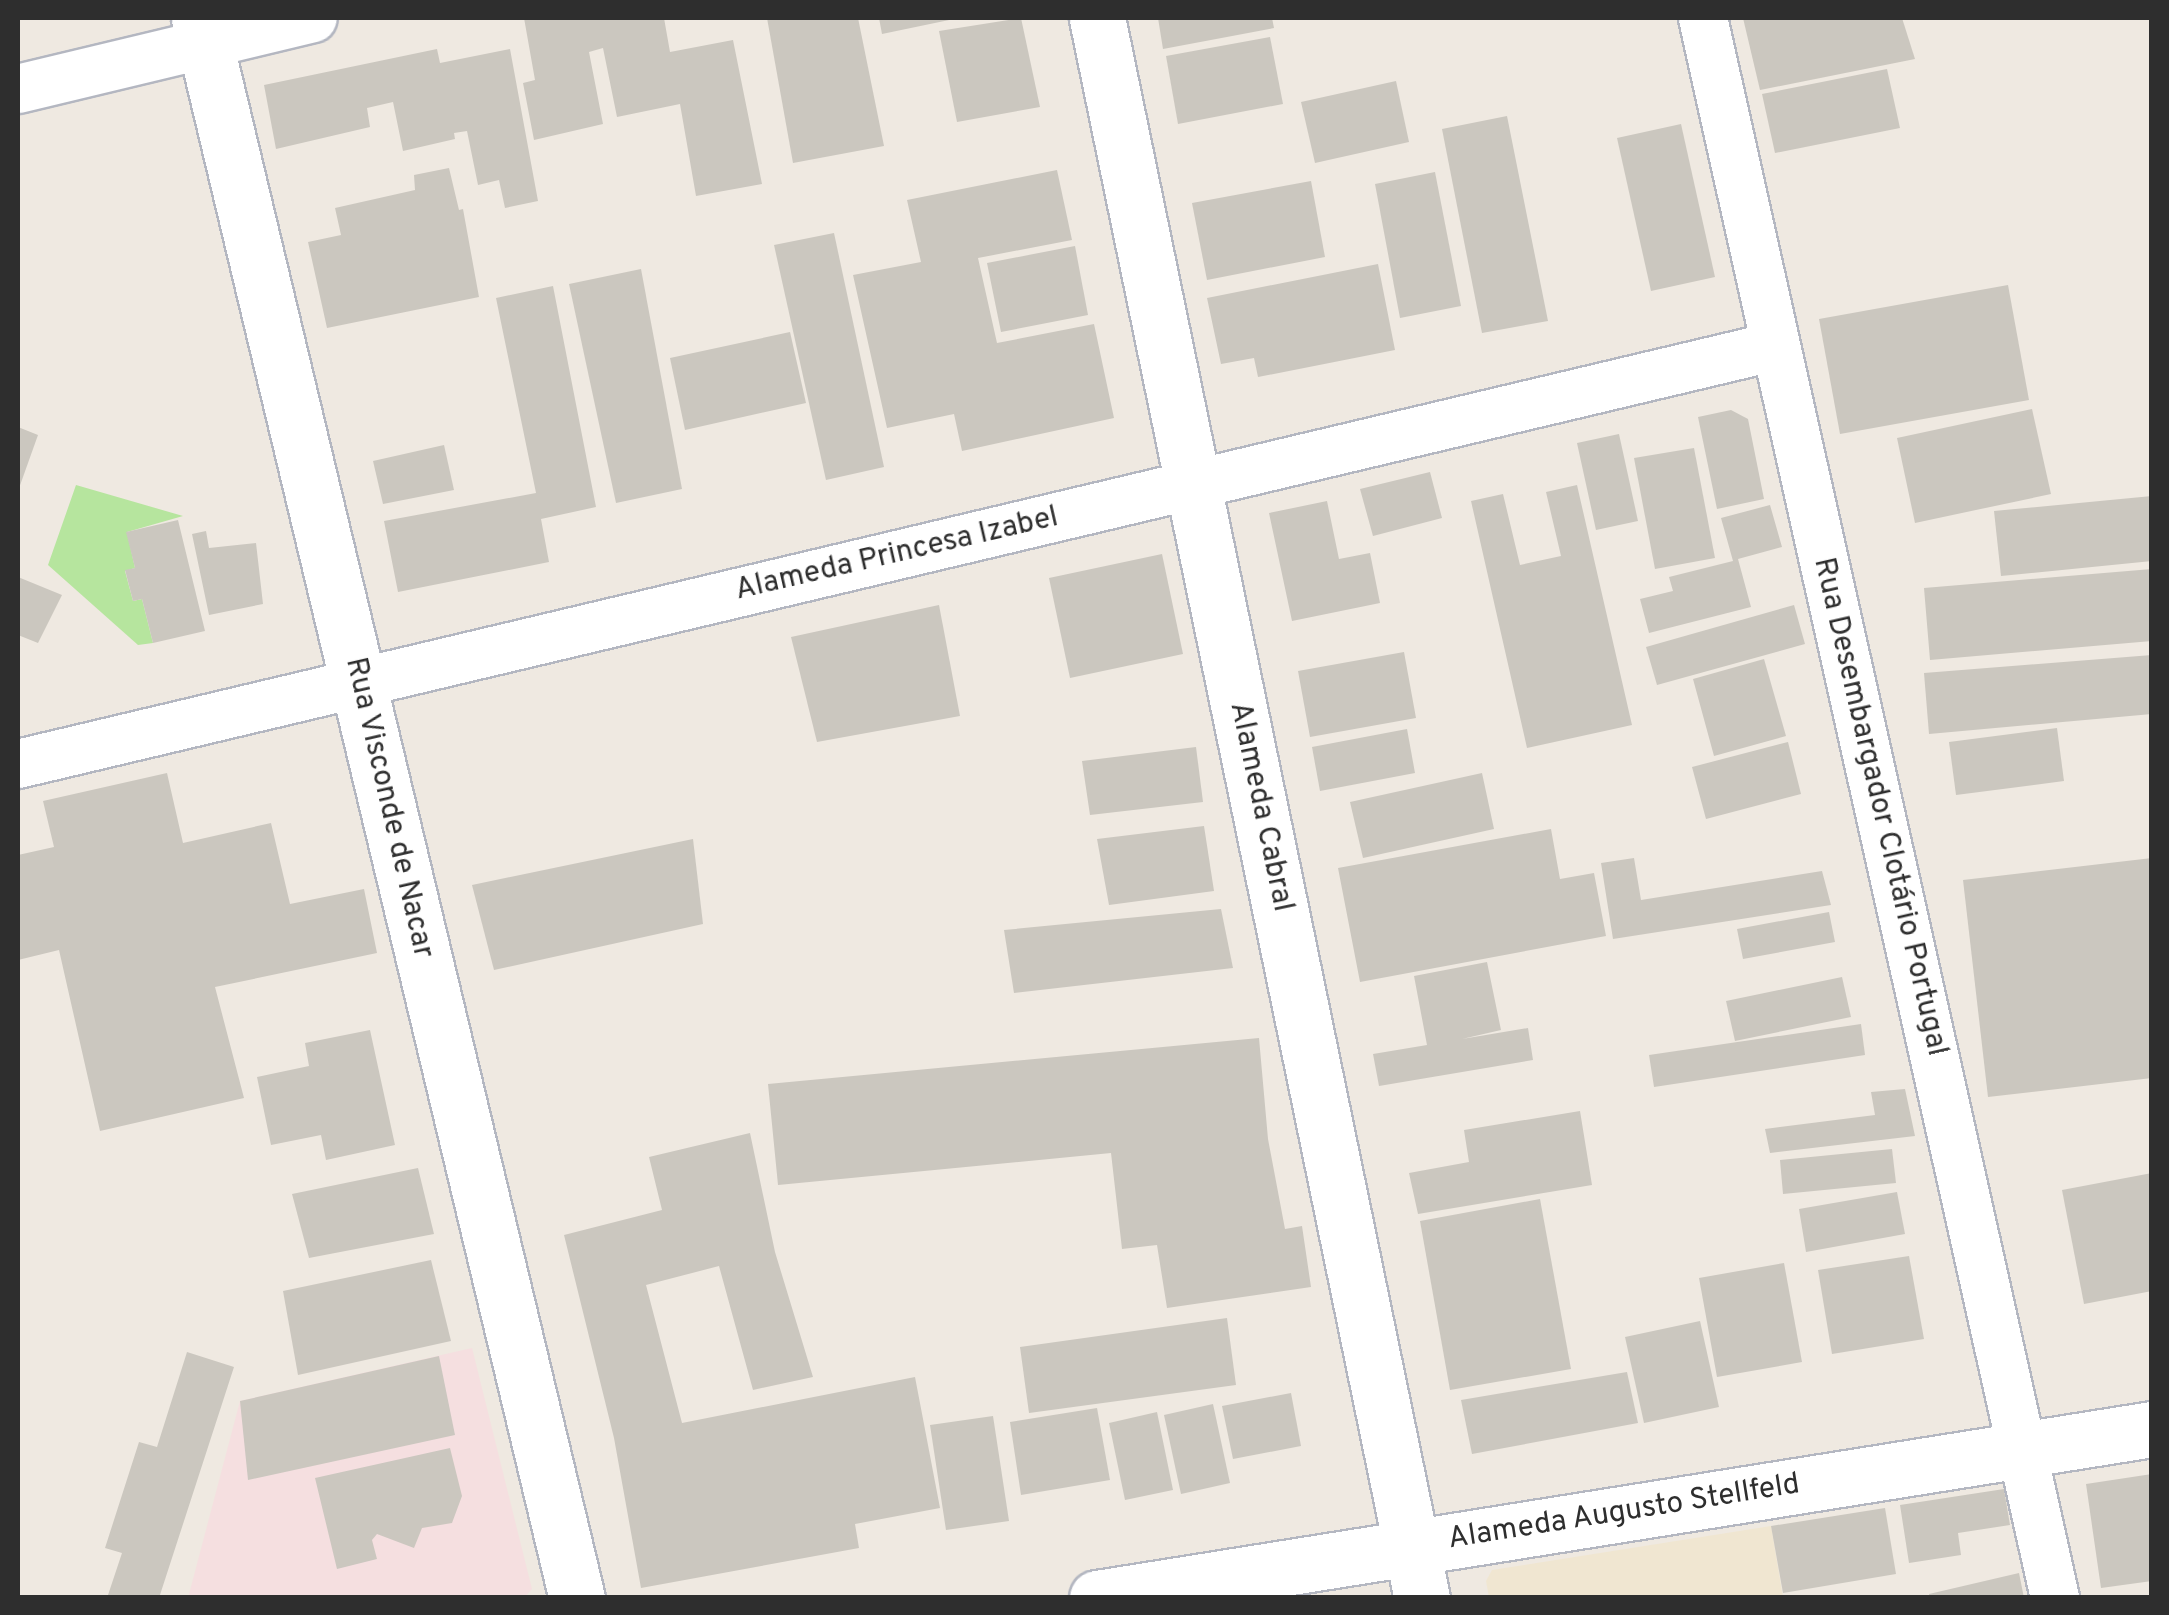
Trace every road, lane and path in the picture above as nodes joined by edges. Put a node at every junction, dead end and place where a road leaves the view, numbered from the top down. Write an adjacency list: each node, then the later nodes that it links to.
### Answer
1 (313, 18): 4 (street)
2 (1098, 18): 7 (street, Alameda Cabral)
3 (1703, 18): 6 (street, Rua Desembargador Clotário Portugal)
4 (203, 30): 5 (street); 8 (street, Rua Visconde de Nacar)
5 (18, 88)
6 (1776, 346): 7 (street, Alameda Princesa Izabel); 11 (street, Rua Desembargador Clotário Portugal)
7 (1194, 484): 8 (street, Alameda Princesa Izabel); 12 (street, Alameda Cabral)
8 (358, 684): 9 (street, Alameda Princesa Izabel); 13 (street, Rua Visconde de Nacar)
9 (18, 764)
10 (2152, 1429): 11 (street, Alameda Augusto Stellfeld)
11 (2022, 1450): 12 (street, Alameda Augusto Stellfeld); 15 (street, Rua Desembargador Clotário Portugal)
12 (1417, 1572): 14 (street, Alameda Augusto Stellfeld)
13 (577, 1598)
14 (1097, 1598)
15 (2055, 1598)

